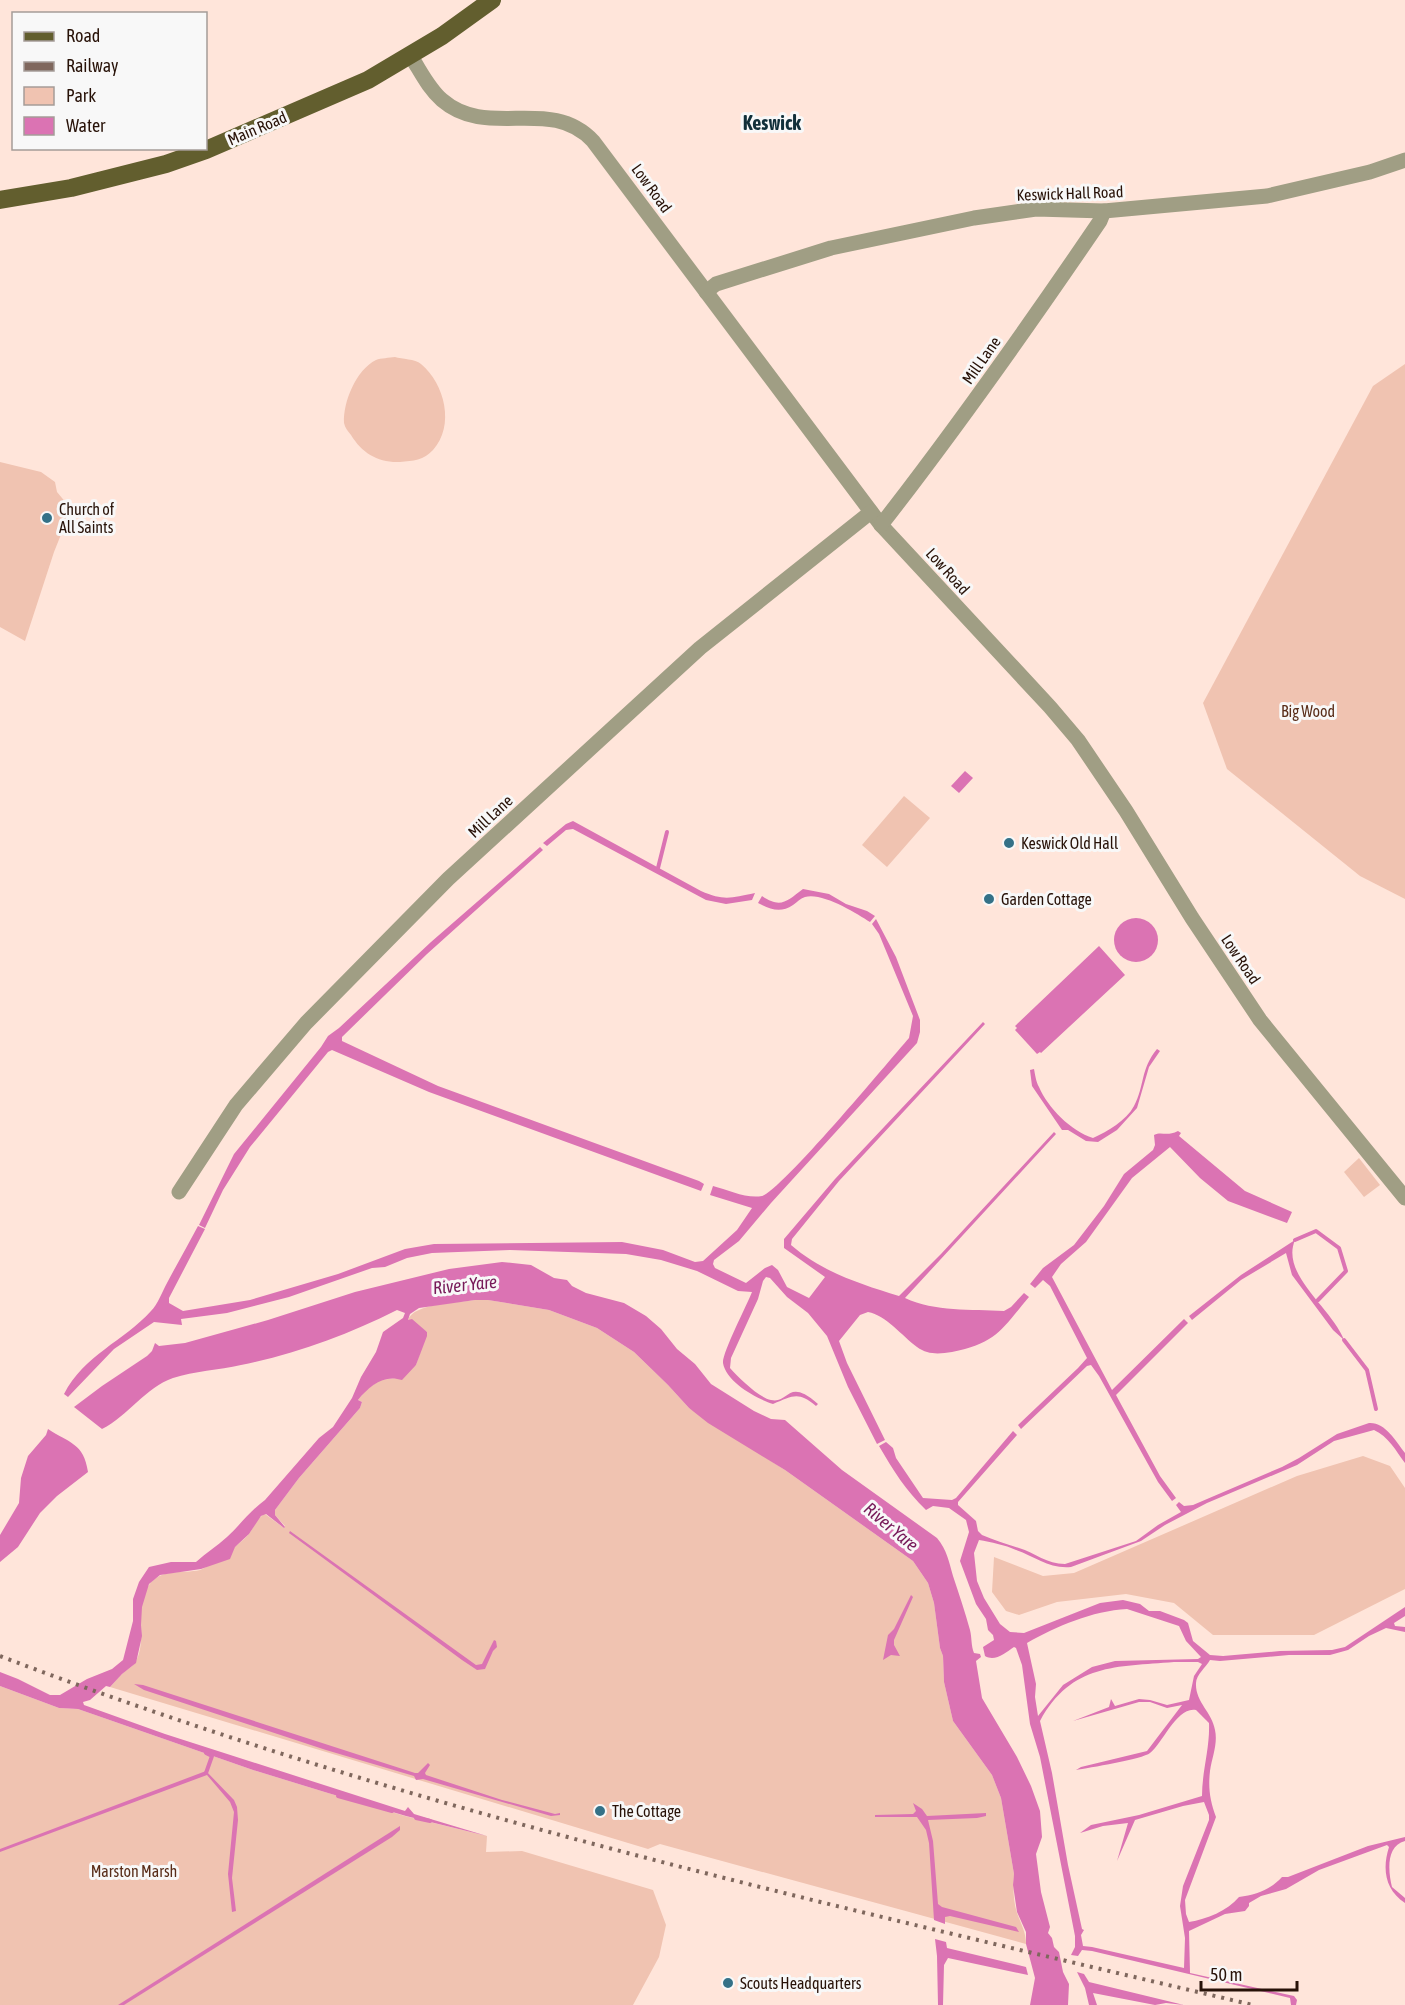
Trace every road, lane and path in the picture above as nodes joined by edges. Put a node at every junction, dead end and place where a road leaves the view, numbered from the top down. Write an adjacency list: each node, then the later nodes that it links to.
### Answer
1 (481, 3): 2 (main road, Main Road)
2 (410, 56): 4 (main road, Main Road); 8 (street, Low Road)
3 (206, 150): 6 (main road, Main Road)
4 (207, 150)
5 (1405, 160): 7 (street, Keswick Hall Road)
6 (0, 200)
7 (1104, 211): 8 (street, Keswick Hall Road); 10 (street, Mill Lane)
8 (706, 292): 9 (street, Low Road)
9 (871, 512): 10 (street, Low Road); 11 (street, Mill Lane)
10 (881, 525): 12 (street, Low Road)
11 (179, 1192)
12 (1405, 1198)

